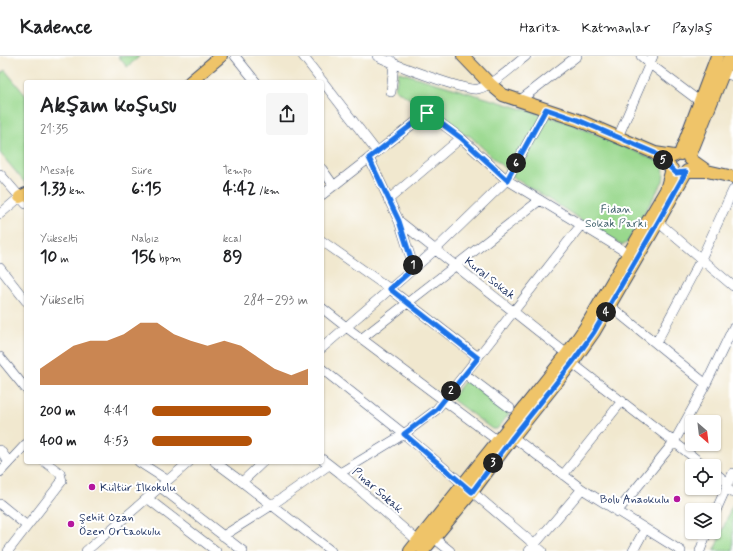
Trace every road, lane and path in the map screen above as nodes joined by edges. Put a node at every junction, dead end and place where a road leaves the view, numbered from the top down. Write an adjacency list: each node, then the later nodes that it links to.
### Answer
1 (221, 56): 15 (main road)
2 (235, 56): 16 (street)
3 (303, 56): 17 (street)
4 (377, 56): 13 (street)
5 (387, 56): 13 (street)
6 (463, 56): 18 (main road)
7 (526, 56): 18 (street)
8 (577, 56): 21 (street)
9 (641, 56): 12 (street)
10 (716, 56): 22 (main road)
11 (730, 56): 14 (main road)
12 (651, 60): 22 (street); 24 (street)
13 (394, 64): 18 (street); 20 (street)
14 (728, 75): 28 (main road)
15 (192, 80)
16 (254, 80)
17 (320, 80)
18 (490, 84): 21 (main road)
19 (324, 86): 27 (street)
20 (392, 92)
21 (519, 101): 23 (main road)
22 (700, 101): 28 (main road)
23 (546, 109): 24 (main road); 33 (street)
24 (618, 137): 26 (main road)
25 (461, 138): 27 (street); 33 (street); 38 (street)
26 (655, 153): 28 (main road); 29 (main road)
27 (373, 155): 34 (street); 38 (street)
28 (684, 162): 29 (main road); 32 (main road); 42 (main road)
29 (672, 168): 46 (main road)
30 (324, 172): 34 (street)
31 (0, 174): 37 (street)
32 (733, 177)
33 (507, 180): 39 (street); 45 (street)
34 (334, 186): 36 (street)
35 (733, 190): 47 (street)
36 (324, 194)
37 (24, 198): 40 (street)
38 (388, 200): 41 (street)
39 (540, 200): 43 (street); 48 (street)
40 (0, 214)
41 (399, 221): 45 (street, Kural Sokak); 50 (street)
42 (658, 222): 47 (street); 55 (main road)
43 (581, 225): 46 (street); 57 (street)
44 (324, 242): 52 (street)
45 (435, 250): 48 (street, Kural Sokak); 50 (street)
46 (629, 254): 65 (main road)
47 (701, 259): 51 (street); 61 (street)
48 (454, 265): 54 (street); 57 (street, Kural Sokak)
49 (0, 268): 53 (street)
50 (414, 268): 52 (street)
51 (733, 286)
52 (390, 289): 54 (street); 58 (street)
53 (24, 298)
54 (408, 302): 60 (street); 64 (street)
55 (610, 306): 61 (street); 65 (main road)
56 (324, 310): 58 (street)
57 (513, 312): 64 (street); 65 (street, Kural Sokak)
58 (346, 327): 60 (street); 62 (street)
59 (733, 328): 68 (street)
60 (361, 339): 70 (street)
61 (656, 344): 68 (street)
62 (324, 346)
63 (0, 357): 69 (street)
64 (478, 358): 67 (street)
65 (570, 359): 71 (street, Kural Sokak); 74 (main road); 75 (main road)
66 (324, 371): 73 (street)
67 (465, 374): 70 (street); 72 (street)
68 (706, 384): 76 (street)
69 (24, 387)
70 (444, 400): 73 (street); 75 (street)
71 (622, 401): 76 (street, Kural Sokak); 91 (street)
72 (510, 408)
73 (404, 434): 89 (street); 97 (street)
74 (513, 437): 91 (street); 97 (main road)
75 (498, 441): 97 (main road)
76 (674, 442): 79 (street, Kural Sokak); 103 (street)
77 (24, 447): 80 (street)
78 (0, 450): 80 (street)
79 (696, 459)
80 (10, 462): 88 (street)
81 (325, 462): 89 (street, Pınar Sokak)
82 (48, 464): 104 (street)
83 (142, 464): 93 (street)
84 (187, 464): 93 (street)
85 (218, 464): 94 (street)
86 (261, 464): 94 (street)
87 (322, 464): 101 (street)
88 (0, 472)
89 (340, 473): 109 (street, Pınar Sokak)
90 (733, 473): 96 (street)
91 (562, 475): 98 (street)
92 (721, 479): 96 (street)
93 (168, 480): 95 (street)
94 (242, 482): 101 (street)
95 (160, 487): 99 (street); 106 (street)
96 (729, 488): 100 (street)
97 (468, 489): 107 (main road); 109 (main road); 110 (street)
98 (582, 489): 103 (street); 110 (street)
99 (147, 498): 112 (street); 113 (street)
100 (721, 503)
101 (272, 504): 106 (street); 115 (street)
102 (1, 507): 104 (street)
103 (617, 512): 105 (street)
104 (27, 526): 111 (street)
105 (645, 530): 118 (street); 119 (street)
106 (223, 536): 114 (street)
107 (434, 538): 109 (main road); 117 (street)
108 (704, 539): 120 (street)
109 (420, 546): 116 (main road)
110 (535, 549)
111 (8, 551)
112 (86, 551)
113 (216, 551)
114 (243, 551)
115 (331, 551)
116 (410, 551)
117 (450, 551)
118 (633, 551)
119 (681, 551)
120 (700, 551)

